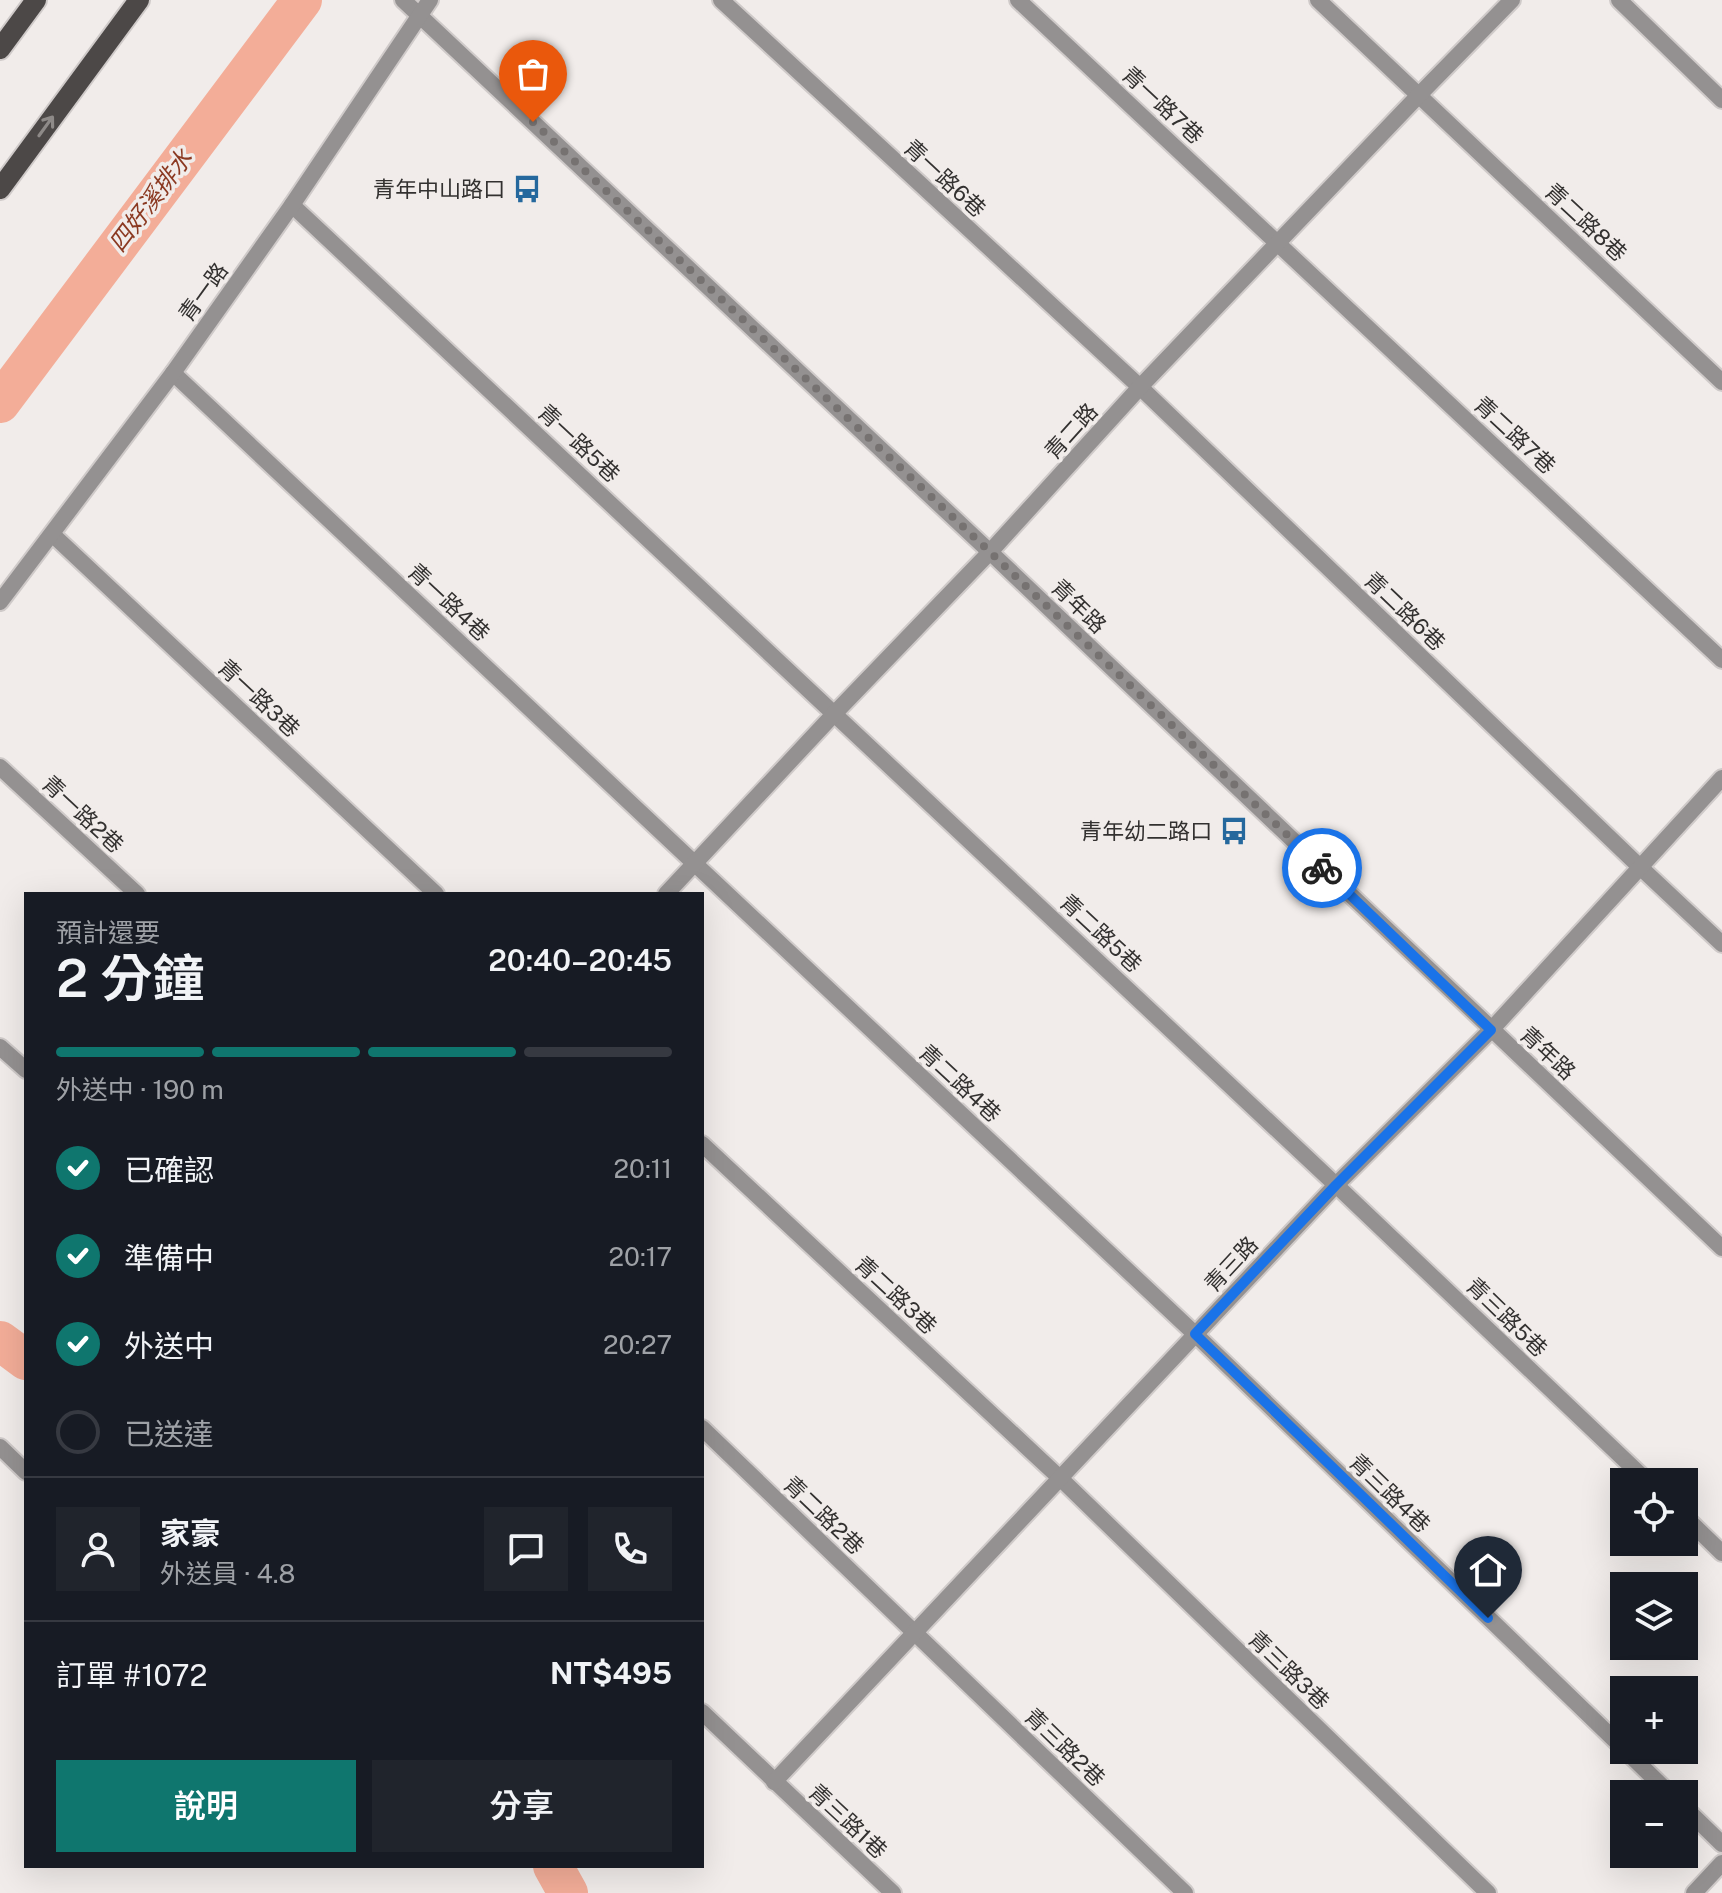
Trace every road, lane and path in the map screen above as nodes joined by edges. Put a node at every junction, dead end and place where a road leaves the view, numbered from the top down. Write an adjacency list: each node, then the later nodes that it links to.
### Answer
1 (36, 0): 11 (main road)
2 (139, 0): 14 (main road, one-way to 2)
3 (403, 0): 10 (street, 青年路)
4 (430, 0): 10 (street, 青一路)
5 (721, 0): 19 (street, 青一路6巷)
6 (1018, 0): 16 (street, 青一路7巷)
7 (1318, 0): 12 (street, 青二路8巷)
8 (1512, 0): 12 (street, 青二路)
9 (1619, 0): 13 (street)
10 (419, 15): 15 (street, 青一路); 21 (street, 青年路)
11 (0, 49)
12 (1419, 95): 16 (street, 青二路); 18 (street, 青二路8巷)
13 (1722, 100)
14 (0, 189)
15 (292, 205): 17 (street, 青一路); 24 (street, 青一路5巷)
16 (1278, 243): 19 (street, 青二路); 23 (street, 青二路7巷)
17 (173, 373): 20 (street, 青一路); 27 (street, 青一路4巷)
18 (1722, 382)
19 (1140, 387): 21 (street, 青二路); 28 (street, 青二路6巷)
20 (52, 534): 22 (street, 青一路); 30 (street, 青一路3巷)
21 (990, 552): 24 (street, 青二路); 33 (street, 青年路)
22 (0, 602)
23 (1722, 660)
24 (835, 713): 27 (street, 青二路); 37 (street, 青二路5巷)
25 (0, 767): 29 (street, 青一路2巷)
26 (1722, 778): 28 (street, 青三路)
27 (694, 863): 31 (street, 青二路); 39 (street, 青二路4巷)
28 (1640, 867): 32 (street, 青二路6巷); 33 (street, 青三路)
29 (135, 892)
30 (434, 892)
31 (668, 892)
32 (1722, 944)
33 (1491, 1030): 37 (street, 青三路); 38 (street, 青年路)
34 (0, 1047): 35 (street)
35 (24, 1068)
36 (704, 1146): 44 (street, 青二路3巷)
37 (1336, 1185): 39 (street, 青三路); 42 (street, 青三路5巷)
38 (1722, 1248)
39 (1195, 1334): 44 (street, 青三路); 49 (street, 青三路4巷)
40 (704, 1430): 47 (street, 青二路2巷)
41 (0, 1447): 43 (street)
42 (1633, 1468)
43 (24, 1470)
44 (1061, 1479): 47 (street, 青三路); 58 (street, 青三路3巷)
45 (1698, 1530): 46 (street)
46 (1722, 1553)
47 (915, 1634): 52 (street, 青三路); 57 (street, 青三路2巷)
48 (704, 1714): 52 (street, 青三路1巷)
49 (1610, 1736)
50 (1639, 1764): 51 (street, 青三路4巷)
51 (1655, 1780)
52 (774, 1782): 56 (street, 青三路1巷)
53 (1698, 1821): 54 (street)
54 (1722, 1844)
55 (1722, 1863): 59 (street)
56 (893, 1893)
57 (1185, 1893)
58 (1488, 1893)
59 (1694, 1893)

